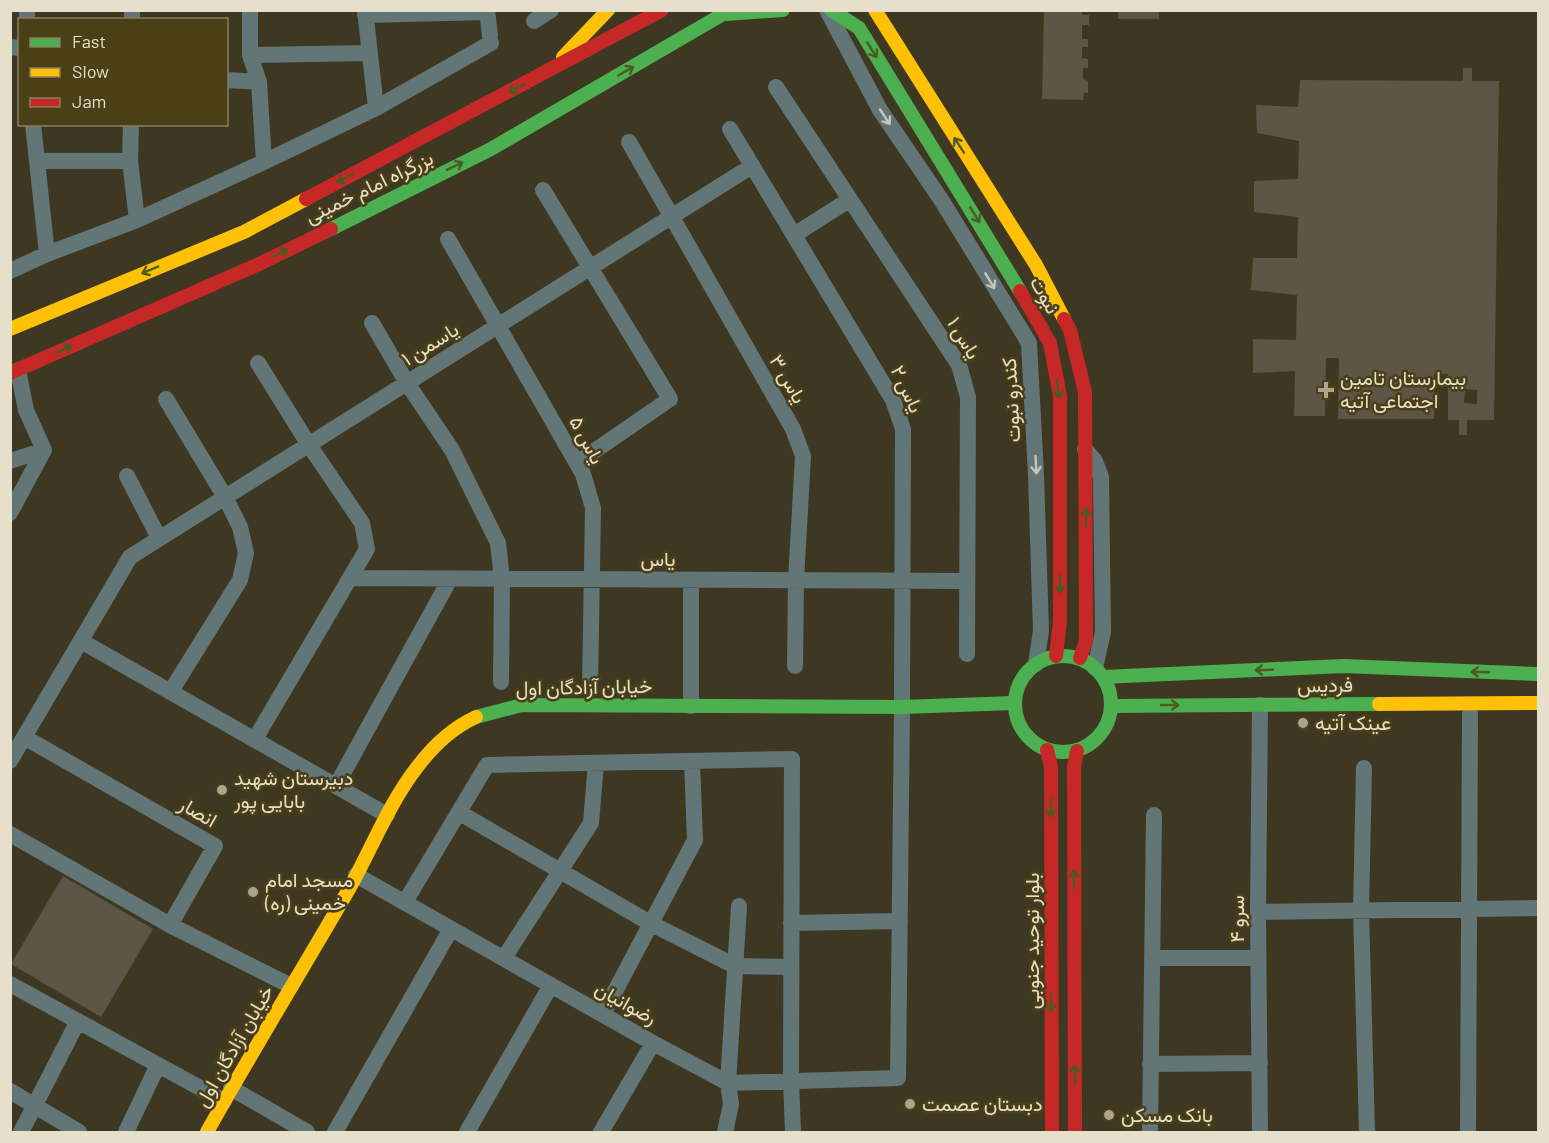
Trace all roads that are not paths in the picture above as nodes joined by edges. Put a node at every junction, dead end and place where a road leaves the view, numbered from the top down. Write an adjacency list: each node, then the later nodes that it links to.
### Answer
1 (250, 10): 13 (street)
2 (551, 10): 11 (street)
3 (609, 10): 14 (main road)
4 (662, 10): 14 (main road, بزرگراه امام خمینی)
5 (783, 10): 9 (main road)
6 (829, 10): 67 (main road, نبوت, one-way to 67); 69 (street, کندرو نبوت, one-way to 69)
7 (875, 10): 49 (main road, نبوت, one-way to 7)
8 (487, 11): 10 (street); 18 (street)
9 (728, 12): 37 (main road, بزرگراه امام خمینی, one-way to 9)
10 (365, 13): 12 (street)
11 (534, 21)
12 (369, 53): 13 (street); 18 (street)
13 (250, 55): 16 (street)
14 (551, 70): 31 (main road, بزرگراه امام خمینی, one-way to 31)
15 (228, 80): 16 (street)
16 (259, 82): 25 (street)
17 (776, 87): 28 (street, یاس ۱)
18 (376, 108): 25 (street)
19 (33, 126): 24 (street)
20 (131, 126): 23 (street)
21 (730, 129): 26 (street, یاس ۲)
22 (629, 142): 29 (street, یاس ۳)
23 (130, 160): 24 (street); 30 (street)
24 (37, 161): 34 (street)
25 (264, 162): 30 (street)
26 (752, 166): 29 (street, یاسمن ۱); 32 (street, یاس ۲)
27 (543, 190): 38 (street)
28 (849, 200): 32 (street); 64 (street, یاس ۱)
29 (672, 216): 38 (street, یاسمن ۱); 62 (street, یاس ۳)
30 (137, 220): 34 (street)
31 (244, 232): 35 (main road, بزرگراه امام خمینی); 36 (main road)
32 (794, 235): 63 (street, یاس ۲)
33 (448, 239): 42 (street, یاس ۵)
34 (48, 254): 39 (street)
35 (189, 254): 36 (main road); 43 (main road, بزرگراه امام خمینی, one-way to 43)
36 (224, 260): 37 (main road); 40 (main road)
37 (259, 264): 40 (main road, بزرگراه امام خمینی)
38 (590, 268): 42 (street, یاسمن ۱); 52 (street)
39 (10, 271)
40 (198, 290): 45 (main road, بزرگراه امام خمینی, one-way to 40)
41 (372, 323): 46 (street)
42 (498, 325): 46 (street, یاسمن ۱); 52 (street, یاس ۵)
43 (10, 328)
44 (258, 363): 48 (street)
45 (14, 371): 50 (street)
46 (407, 383): 48 (street, یاسمن ۱); 59 (street)
47 (166, 399): 54 (street)
48 (309, 445): 54 (street, یاسمن ۱); 57 (street)
49 (1085, 449): 68 (main road, نبوت, one-way to 49); 71 (street)
50 (44, 450): 51 (street); 55 (street)
51 (10, 461)
52 (578, 463): 60 (street, یاس ۵)
53 (127, 476): 56 (street)
54 (225, 497): 56 (street, یاسمن ۱); 75 (street)
55 (10, 513)
56 (159, 538): 65 (street, یاسمن ۱)
57 (350, 578): 58 (street, یاس); 84 (street)
58 (450, 579): 59 (street, یاس); 91 (street)
59 (502, 579): 60 (street, یاس); 73 (street)
60 (592, 579): 61 (street, یاس); 74 (street, یاس ۵)
61 (691, 580): 62 (street, یاس); 79 (street)
62 (796, 580): 63 (street, یاس); 70 (street, یاس ۳)
63 (903, 581): 64 (street, یاس); 81 (street, یاس ۲)
64 (967, 581): 66 (street, یاس ۱)
65 (81, 640): 75 (street); 83 (street)
66 (967, 654)
67 (1056, 656): 68 (main road); 69 (main road)
68 (1080, 658): 71 (main road)
69 (1036, 664): 76 (main road)
70 (795, 666)
71 (1099, 672): 72 (main road, one-way to 71); 80 (main road)
72 (1539, 674)
73 (501, 682)
74 (590, 687)
75 (171, 691): 84 (street)
76 (1014, 703): 81 (main road, خیابان آزادگان اول); 85 (main road)
77 (1539, 703): 78 (main road, فردیس)
78 (1260, 705): 80 (main road, فردیس, one-way to 78); 103 (street, سرو ۴)
79 (691, 706): 81 (main road, خیابان آزادگان اول); 93 (main road, خیابان آزادگان اول)
80 (1112, 706): 86 (main road)
81 (902, 707): 104 (street, یاس ۲)
82 (1470, 714): 101 (street)
83 (24, 737): 87 (street); 107 (street, انصار)
84 (255, 739): 91 (street)
85 (1047, 750): 86 (main road); 139 (main road, بلوار توحید جنوبی, one-way to 139)
86 (1077, 751): 140 (main road, one-way to 86)
87 (10, 761)
88 (692, 761): 89 (street); 105 (street); 106 (street)
89 (596, 763): 92 (street); 96 (street)
90 (1364, 768): 102 (street)
91 (336, 786): 93 (street)
92 (460, 813): 96 (street); 98 (street)
93 (387, 815): 97 (main road, خیابان آزادگان اول)
94 (1154, 815): 110 (street)
95 (10, 834): 107 (street)
96 (561, 870): 105 (street); 109 (street)
97 (356, 875): 98 (street, رضوانیان); 116 (main road, خیابان آزادگان اول)
98 (405, 902): 108 (street, رضوانیان)
99 (739, 906): 112 (street)
100 (1539, 908): 101 (street)
101 (1470, 909): 102 (street); 144 (street)
102 (1361, 910): 103 (street); 143 (street)
103 (1258, 912): 111 (street, سرو ۴)
104 (900, 921): 106 (street); 123 (street, یاس ۲)
105 (651, 923): 112 (street); 117 (street)
106 (791, 923): 113 (street)
107 (170, 926): 116 (street)
108 (451, 928): 109 (street, رضوانیان); 134 (street)
109 (504, 958): 115 (street, رضوانیان)
110 (1152, 958): 111 (street); 121 (street)
111 (1258, 958): 120 (street, سرو ۴)
112 (735, 966): 113 (street); 124 (street)
113 (791, 967): 123 (street)
114 (10, 984): 118 (street)
115 (550, 985): 117 (street, رضوانیان); 135 (street)
116 (291, 986): 126 (main road, خیابان آزادگان اول)
117 (603, 1014): 119 (street, رضوانیان)
118 (78, 1021): 122 (street); 127 (street)
119 (653, 1042): 124 (street, رضوانیان); 136 (street)
120 (1260, 1063): 121 (street); 142 (street, سرو ۴)
121 (1150, 1064): 141 (street)
122 (158, 1065): 126 (street); 131 (street)
123 (791, 1080): 124 (street); 138 (street)
124 (728, 1083): 137 (street)
125 (10, 1091): 127 (street)
126 (227, 1094): 128 (street); 132 (main road, خیابان آزادگان اول)
127 (34, 1106): 129 (street); 130 (street)
128 (283, 1126): 133 (street)
129 (21, 1132)
130 (79, 1132)
131 (126, 1132)
132 (207, 1132)
133 (308, 1132)
134 (335, 1132)
135 (467, 1132)
136 (601, 1132)
137 (725, 1132)
138 (793, 1132)
139 (1052, 1132)
140 (1075, 1132)
141 (1150, 1132)
142 (1260, 1132)
143 (1367, 1132)
144 (1468, 1132)

